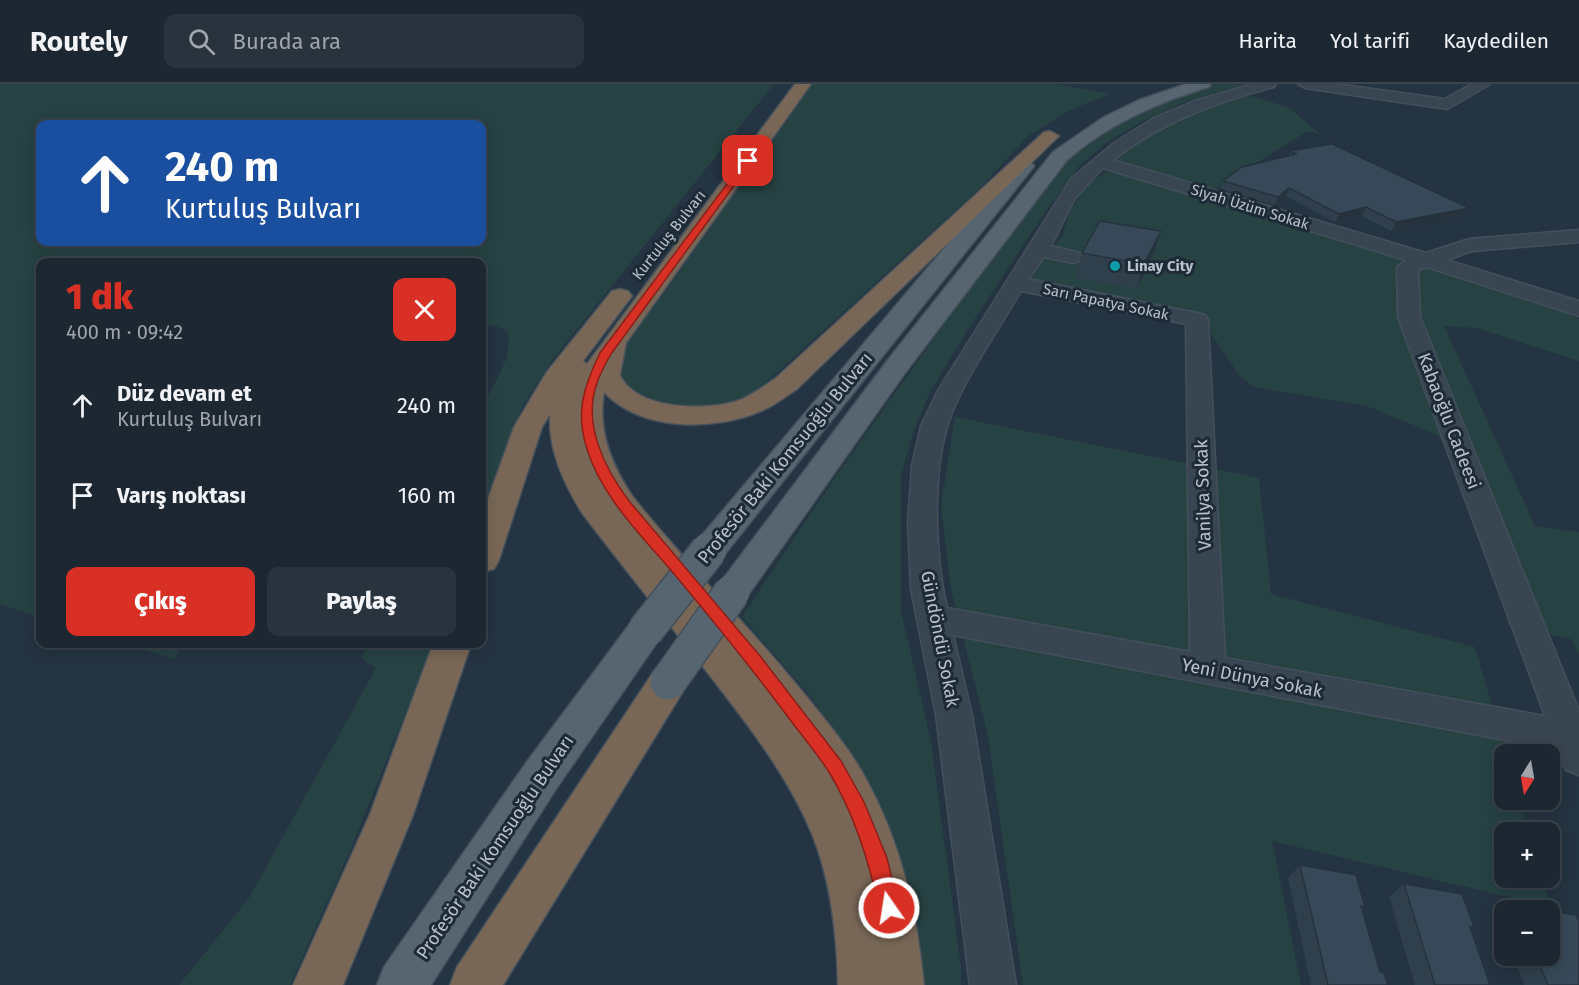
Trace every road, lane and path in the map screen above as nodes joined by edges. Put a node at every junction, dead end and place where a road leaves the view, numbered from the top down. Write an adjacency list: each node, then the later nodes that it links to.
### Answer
1 (785, 84): 13 (highway, Kurtuluş Bulvarı)
2 (803, 84): 19 (highway, Kurtuluş Bulvarı)
3 (1164, 84): 8 (main road, Profesör Baki Komsuoğlu Bulvarı)
4 (1203, 84): 24 (main road, Profesör Baki Komsuoğlu Bulvarı, bridge)
5 (1269, 84): 9 (street)
6 (1305, 84): 7 (street)
7 (1483, 84)
8 (1050, 136): 19 (highway); 27 (main road, Profesör Baki Komsuoğlu Bulvarı, bridge)
9 (1100, 162): 11 (street, Gündöndü Sokak); 14 (street, Siyah Üzüm Sokak)
10 (1579, 236): 14 (street, Kabaoğlu Cadeesi)
11 (1039, 250): 12 (street); 15 (street, Gündöndü Sokak)
12 (1073, 257)
13 (650, 258)
14 (1426, 260): 17 (street, Siyah Üzüm Sokak); 25 (street, Kabaoğlu Cadeesi)
15 (1015, 283): 18 (street, Sarı Papatya Sokak); 21 (street, Gündöndü Sokak)
16 (630, 284): 19 (highway, Kurtuluş Bulvarı)
17 (1579, 309)
18 (1197, 320): 23 (street, Vanilya Sokak)
19 (608, 331): 20 (highway); 30 (highway); 31 (highway)
20 (486, 548)
21 (933, 618): 23 (street, Yeni Dünya Sokak); 32 (street, Gündöndü Sokak)
22 (451, 648): 26 (highway)
23 (1208, 669): 25 (street, Yeni Dünya Sokak)
24 (668, 682): 28 (highway, Profesör Baki Komsuoğlu Bulvarı); 29 (highway)
25 (1576, 744)
26 (318, 985)
27 (402, 985)
28 (475, 985)
29 (502, 985)
30 (864, 985)
31 (899, 985)
32 (993, 985)

